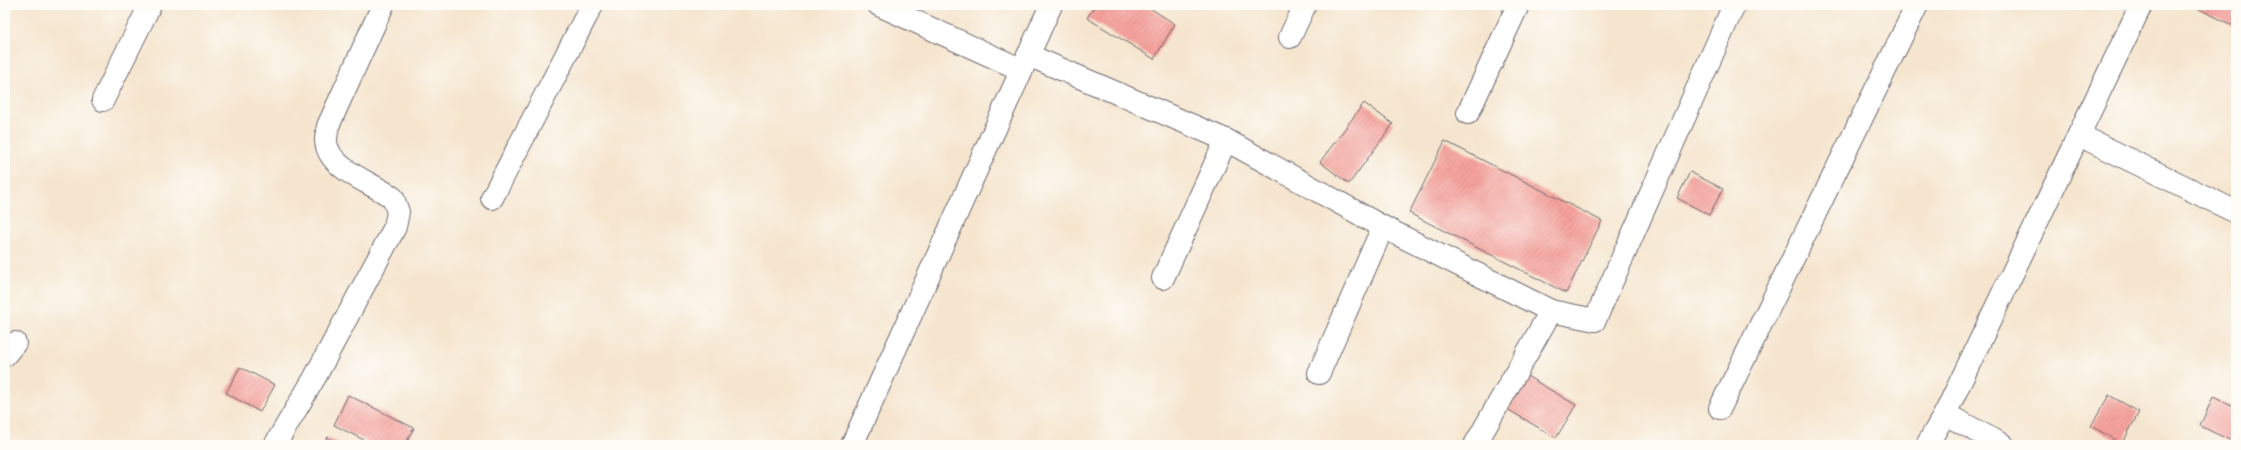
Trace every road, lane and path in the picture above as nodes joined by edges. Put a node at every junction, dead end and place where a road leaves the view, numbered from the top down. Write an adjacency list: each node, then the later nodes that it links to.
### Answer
1 (150, 5): 13 (street)
2 (383, 5): 25 (street)
3 (592, 5): 17 (street)
4 (879, 5): 12 (street)
5 (1051, 5): 12 (street)
6 (1305, 5): 11 (street)
7 (1518, 5): 14 (street)
8 (1734, 5): 21 (street)
9 (1917, 5): 23 (street)
10 (2141, 5): 15 (street)
11 (1290, 37)
12 (1025, 63): 16 (street); 26 (street)
13 (103, 100)
14 (1468, 113)
15 (2078, 135): 18 (street); 24 (street)
16 (1226, 140): 19 (street); 20 (street)
17 (492, 198)
18 (2236, 212)
19 (1383, 227): 21 (street); 22 (street)
20 (1163, 278)
21 (1551, 311): 27 (street)
22 (1319, 374)
23 (1720, 408)
24 (1945, 414): 28 (street); 29 (street)
25 (275, 445)
26 (852, 445)
27 (1475, 445)
28 (1927, 445)
29 (2003, 445)

